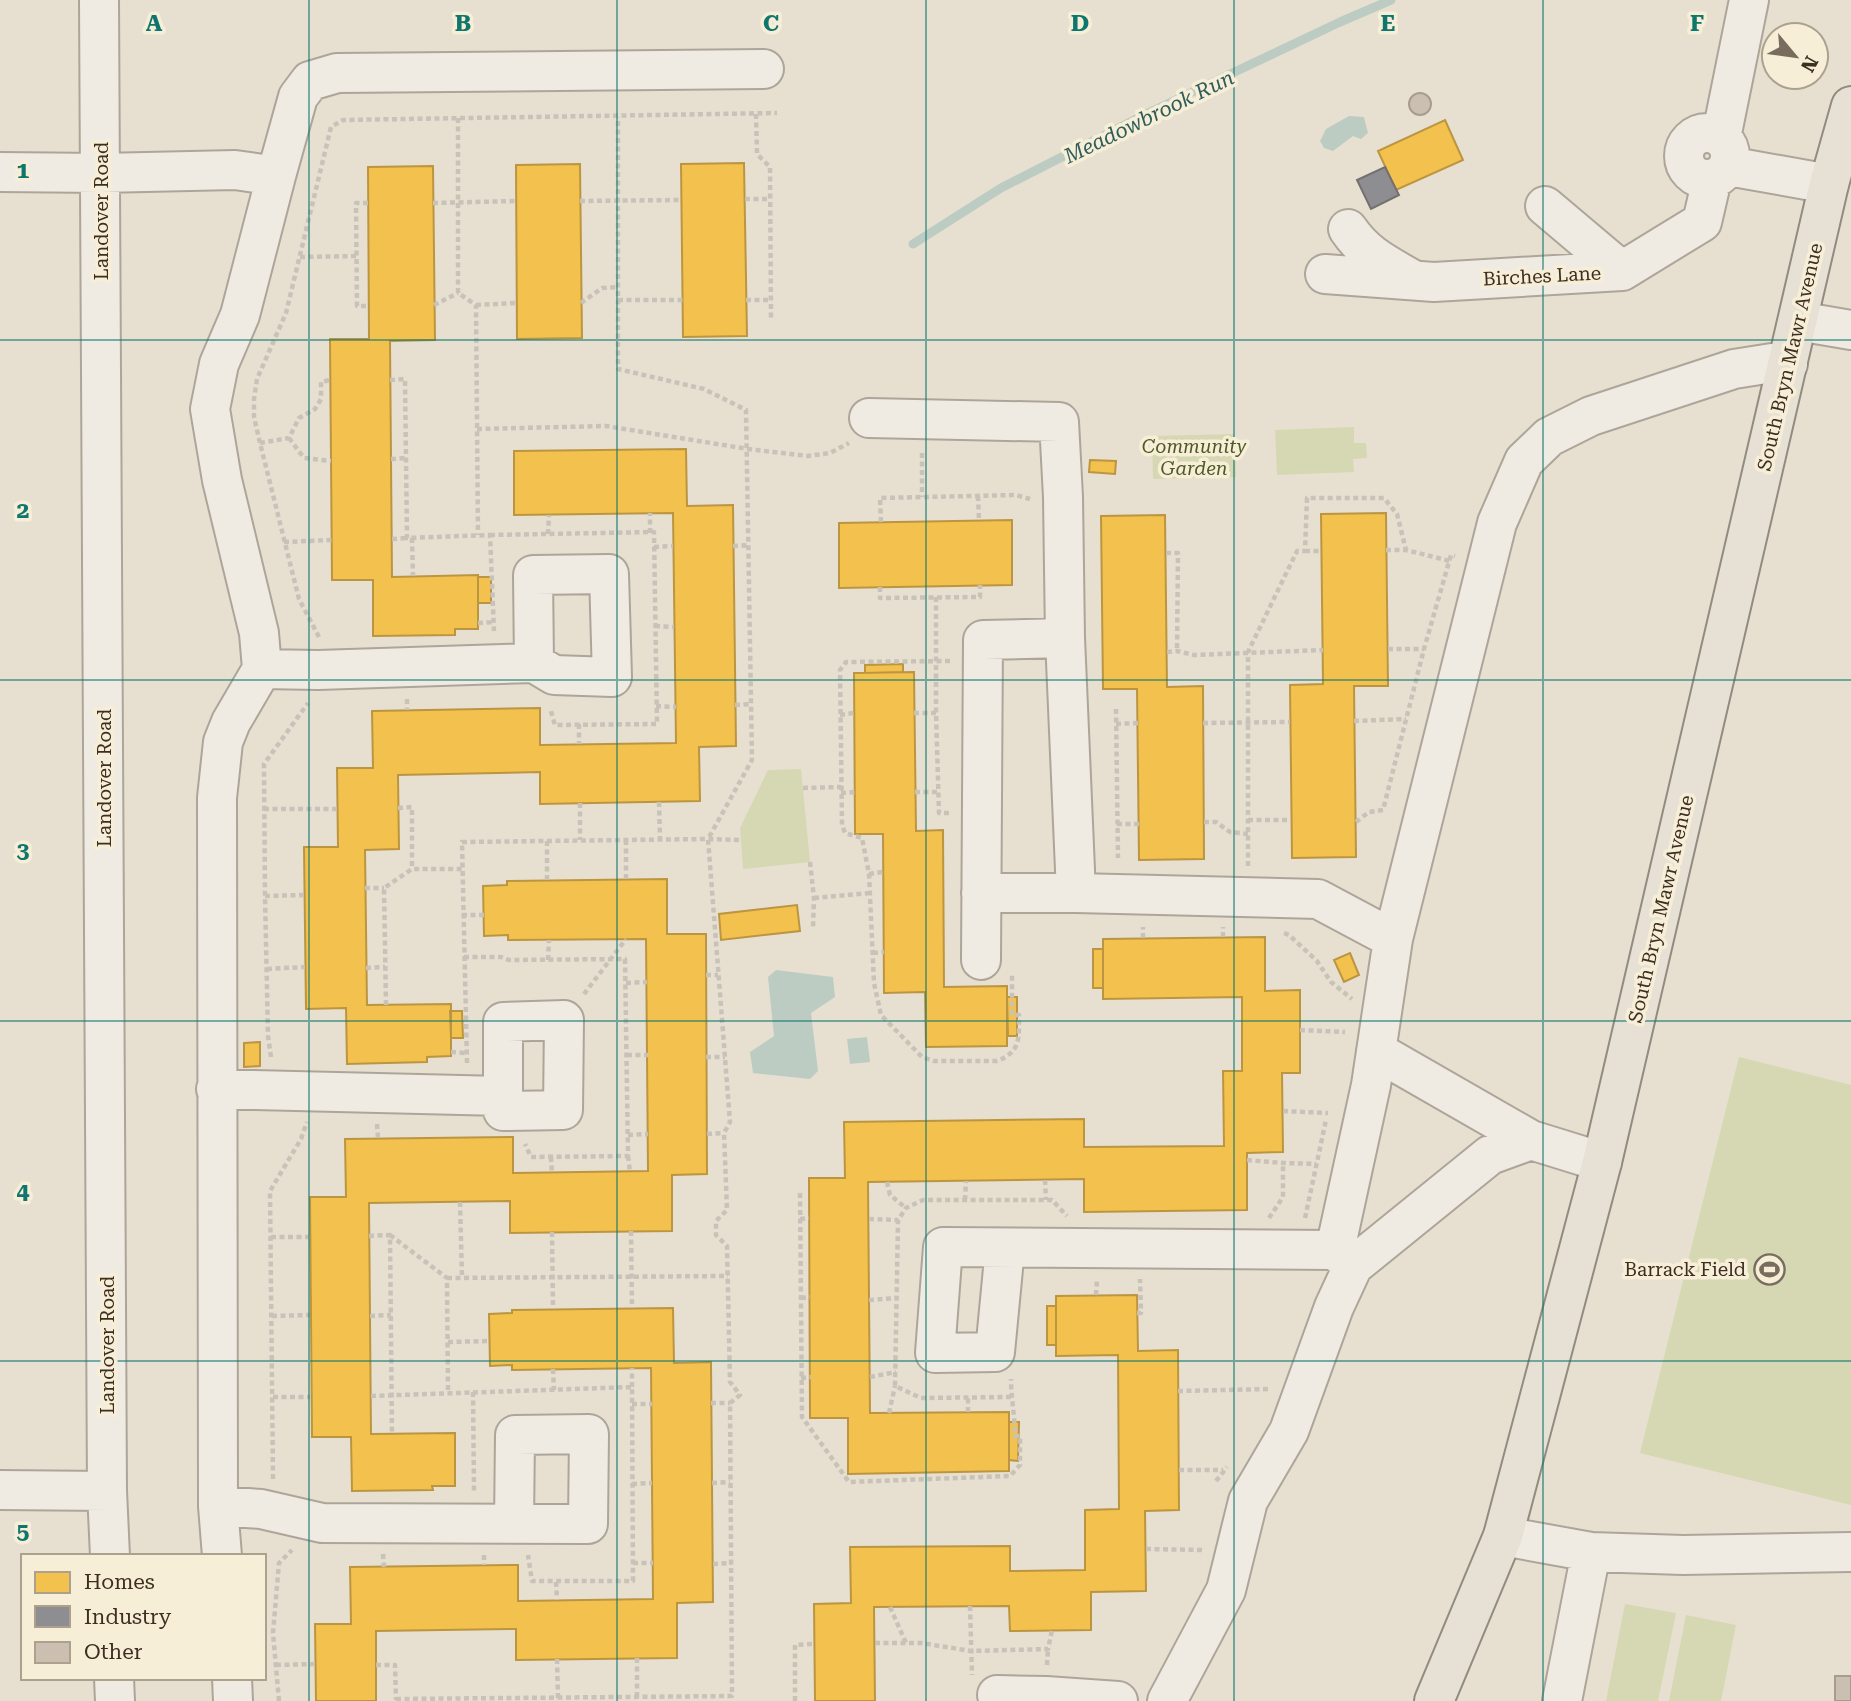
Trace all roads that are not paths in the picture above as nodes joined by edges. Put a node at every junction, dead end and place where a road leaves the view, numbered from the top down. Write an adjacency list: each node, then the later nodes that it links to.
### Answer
1 (99, 0): 7 (street, Landover Road)
2 (1749, 0): 5 (street, Birches Lane)
3 (764, 69): 8 (street)
4 (1851, 106): 9 (main road, South Bryn Mawr Avenue)
5 (1720, 161): 9 (street); 12 (street, Birches Lane)
6 (0, 172): 7 (street)
7 (101, 173): 8 (street); 34 (street, Landover Road)
8 (276, 176): 21 (street)
9 (1829, 184): 15 (main road, South Bryn Mawr Avenue)
10 (1545, 205): 12 (street)
11 (1348, 229): 14 (street)
12 (1622, 271): 14 (street, Birches Lane)
13 (1325, 274): 14 (street, Birches Lane)
14 (1414, 281)
15 (1798, 321): 16 (street); 17 (main road, South Bryn Mawr Avenue)
16 (1851, 330)
17 (1788, 364): 24 (street); 30 (main road, South Bryn Mawr Avenue)
18 (869, 418): 19 (street)
19 (1065, 638): 22 (street); 23 (street)
20 (534, 663): 21 (street)
21 (262, 669): 27 (street)
22 (981, 893): 23 (street); 25 (street)
23 (1076, 893): 24 (street)
24 (1393, 939): 26 (street)
25 (997, 967)
26 (1376, 1051): 29 (street); 32 (street)
27 (216, 1089): 28 (street); 35 (street)
28 (502, 1096): 28 (street)
29 (1531, 1140): 30 (street); 32 (street)
30 (1602, 1162): 37 (main road, South Bryn Mawr Avenue)
31 (1005, 1248): 32 (street)
32 (1330, 1255): 48 (street)
33 (0, 1490): 34 (street)
34 (107, 1491): 40 (street, Landover Road)
35 (218, 1506): 36 (street); 41 (street)
36 (514, 1524)
37 (1503, 1536): 38 (street); 49 (main road, South Bryn Mawr Avenue)
38 (1591, 1552): 39 (street); 50 (street)
39 (1851, 1552)
40 (110, 1554)
41 (222, 1554)
42 (114, 1680): 45 (street)
43 (232, 1680): 46 (street)
44 (985, 1686): 47 (street)
45 (115, 1701)
46 (233, 1701)
47 (1118, 1701)
48 (1167, 1701)
49 (1434, 1701)
50 (1562, 1701)

